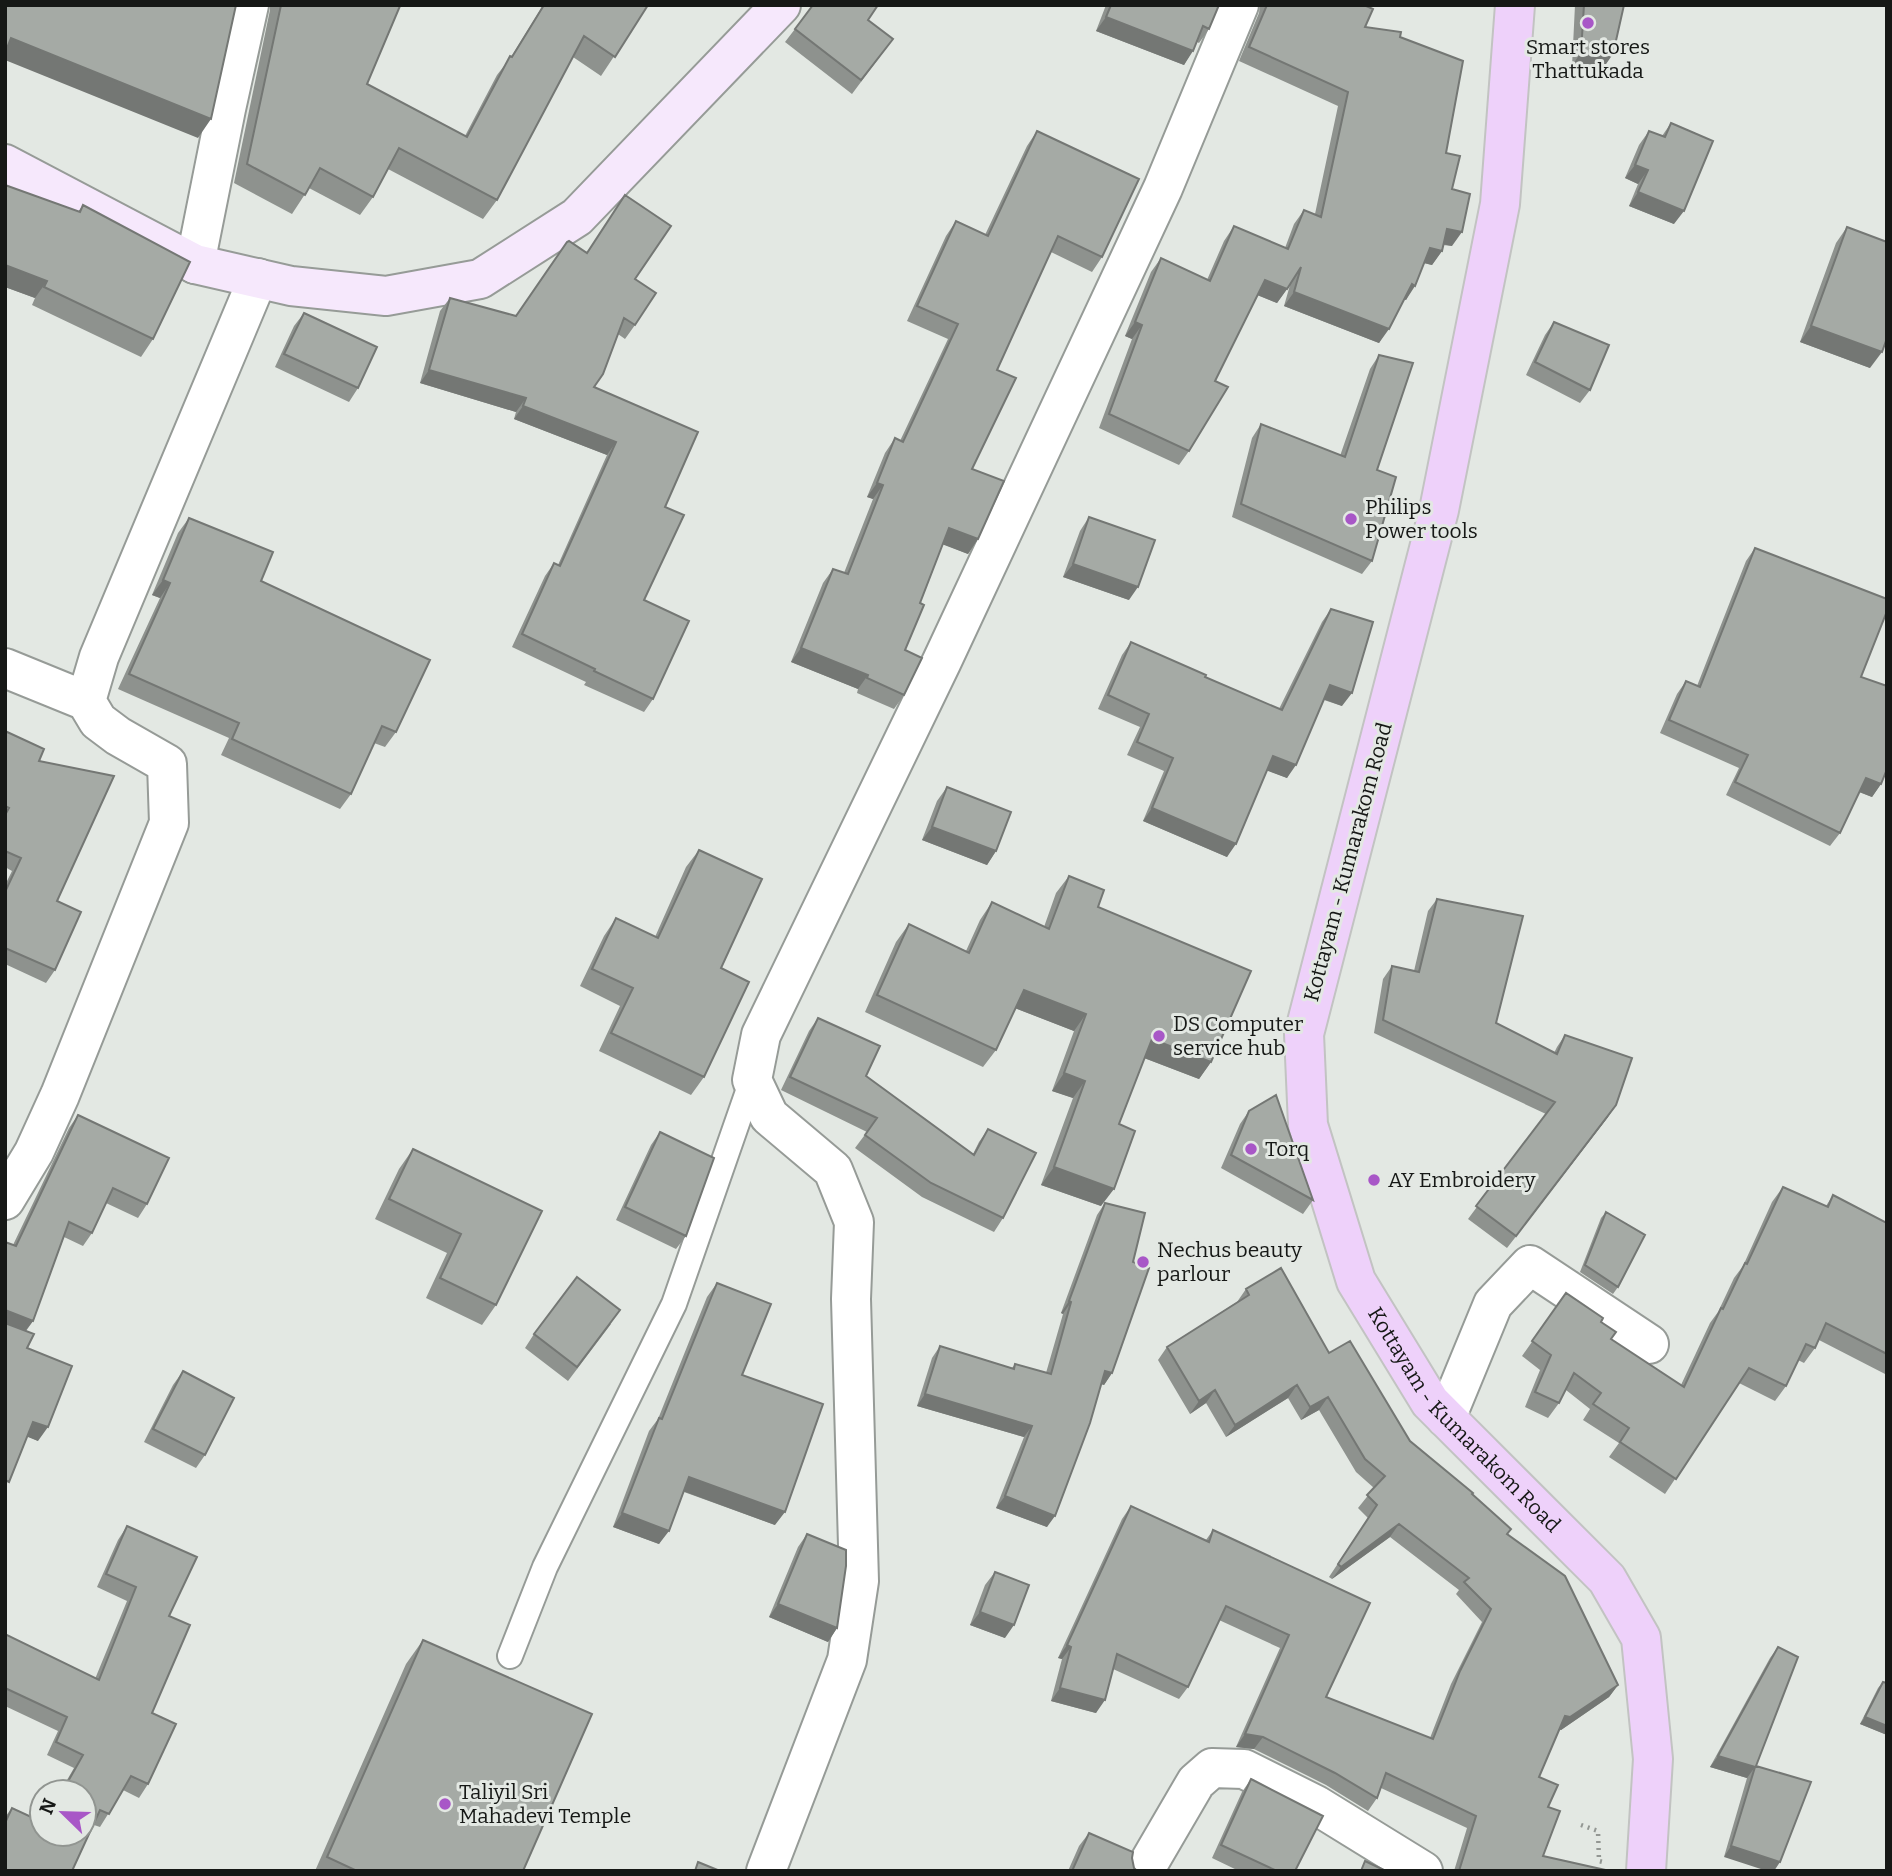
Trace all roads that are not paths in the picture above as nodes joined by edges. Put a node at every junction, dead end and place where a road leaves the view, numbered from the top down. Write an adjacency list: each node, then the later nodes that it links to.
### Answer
1 (249, 5): 6 (street)
2 (781, 5): 7 (main road)
3 (1239, 5): 10 (street)
4 (1515, 5): 13 (main road, Kottayam - Kumarakom Road)
5 (5, 164): 6 (main road)
6 (195, 264): 7 (main road)
7 (258, 278): 9 (street)
8 (5, 668): 9 (street)
9 (86, 701): 11 (street)
10 (752, 1080): 14 (lane); 15 (street)
11 (5, 1200)
12 (1649, 1344): 13 (street)
13 (1446, 1418): 18 (main road, Kottayam - Kumarakom Road)
14 (510, 1656)
15 (766, 1871)
16 (1144, 1871): 17 (street)
17 (1423, 1871)
18 (1646, 1871)

